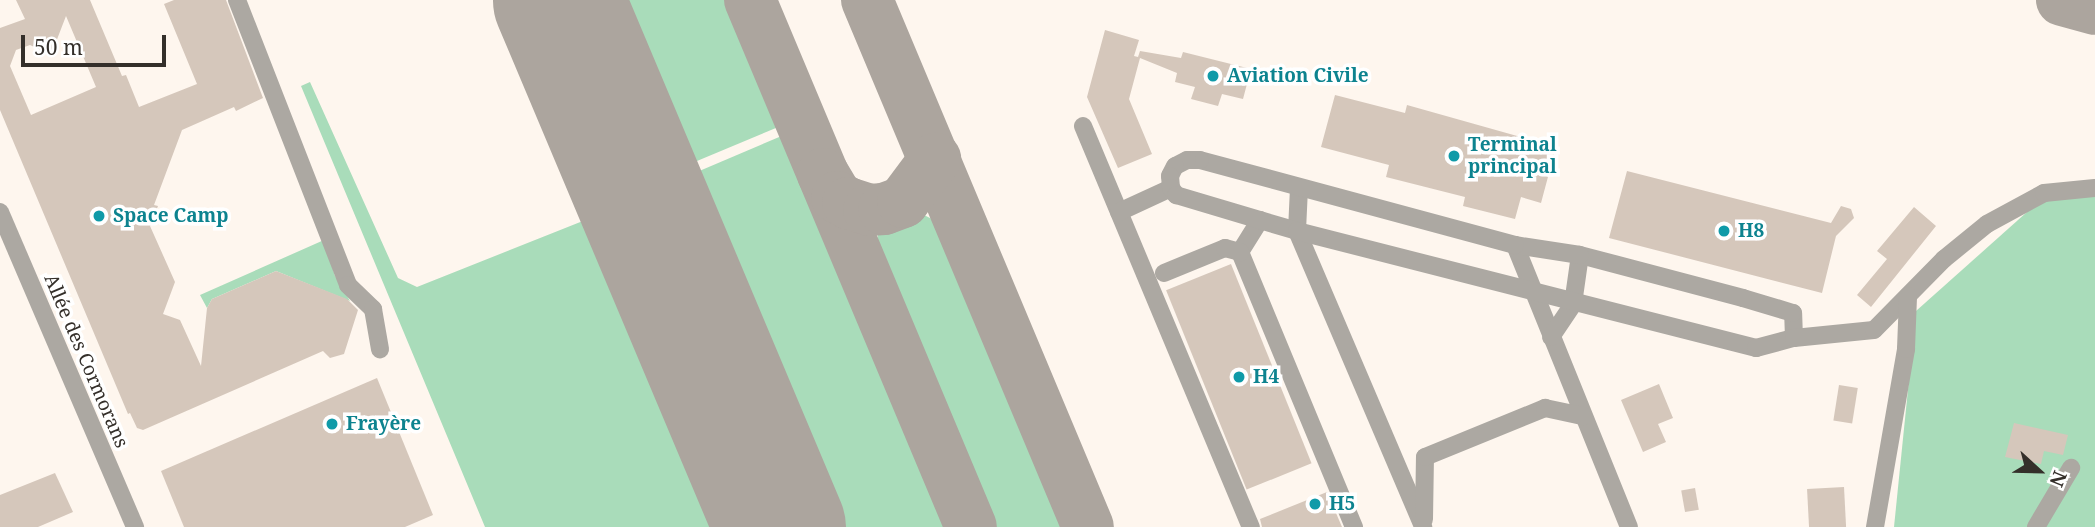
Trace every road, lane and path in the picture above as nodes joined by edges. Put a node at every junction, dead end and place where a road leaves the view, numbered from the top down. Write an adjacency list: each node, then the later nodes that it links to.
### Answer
1 (237, 0): 19 (street)
2 (1083, 126): 7 (street)
3 (1171, 188): 4 (street); 7 (street); 8 (street)
4 (1299, 188): 9 (street); 10 (street)
5 (2095, 188): 15 (street)
6 (0, 212): 22 (street, Allée des Cormorans)
7 (1119, 212): 23 (street)
8 (1260, 220): 9 (street); 11 (street)
9 (1297, 231): 14 (street); 25 (street)
10 (1515, 245): 12 (street); 14 (street)
11 (1240, 252): 13 (street); 24 (street)
12 (1580, 255): 16 (street); 18 (street)
13 (1164, 273)
14 (1532, 293): 16 (street); 17 (street)
15 (1908, 296): 18 (street); 27 (street)
16 (1573, 304): 17 (street); 18 (street)
17 (1551, 337): 20 (street)
18 (1794, 338)
19 (380, 349)
20 (1583, 416): 25 (street); 26 (street)
21 (2071, 468): 28 (street)
22 (135, 527)
23 (1251, 527)
24 (1354, 527)
25 (1423, 527)
26 (1629, 527)
27 (1875, 527)
28 (2036, 527)

